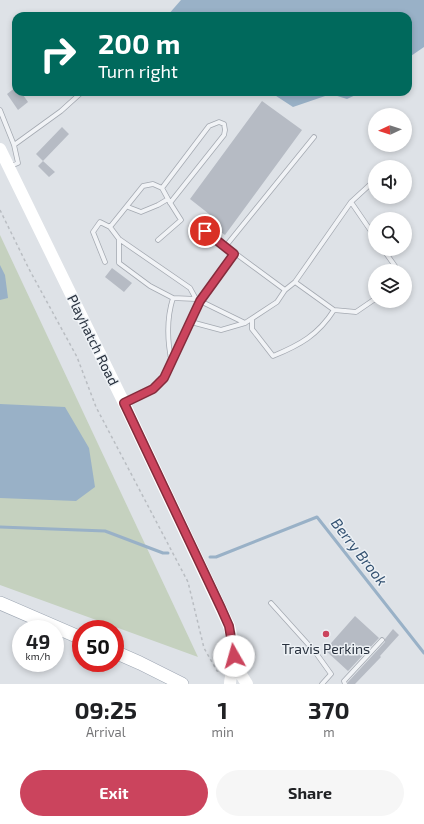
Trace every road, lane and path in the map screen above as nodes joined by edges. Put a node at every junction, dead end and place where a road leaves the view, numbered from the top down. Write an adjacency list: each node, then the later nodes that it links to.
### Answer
1 (78, 96): 4 (lane)
2 (0, 110): 4 (lane)
3 (314, 137): 18 (lane)
4 (14, 145): 6 (lane)
5 (0, 149): 6 (main road, Playhatch Road)
6 (8, 167): 32 (main road, Playhatch Road)
7 (368, 186): 10 (lane)
8 (162, 188): 9 (lane); 9 (lane); 11 (lane)
9 (169, 201): 11 (lane); 17 (lane)
10 (351, 202): 14 (lane); 21 (lane)
11 (128, 207): 13 (lane)
12 (0, 210): 38 (path)
13 (110, 227): 16 (lane); 20 (lane)
14 (368, 227)
15 (205, 231): 18 (lane)
16 (119, 239): 23 (lane); 24 (lane)
17 (158, 240)
18 (225, 247): 19 (lane)
19 (234, 254): 22 (lane); 25 (lane)
20 (105, 262)
21 (295, 282): 22 (lane); 27 (lane)
22 (285, 290): 28 (lane)
23 (173, 298): 24 (lane); 31 (lane)
24 (196, 299): 25 (lane)
25 (200, 301): 29 (lane); 30 (lane)
26 (368, 304): 27 (lane)
27 (334, 310): 28 (lane)
28 (252, 320): 30 (lane)
29 (191, 322): 30 (lane); 31 (lane)
30 (245, 324)
31 (172, 364): 32 (lane)
32 (124, 403): 38 (main road, Playhatch Road)
33 (0, 603): 35 (main road)
34 (271, 603): 41 (lane)
35 (72, 634)
36 (382, 640): 42 (lane)
37 (124, 656): 39 (main road)
38 (232, 674): 40 (main road, Playhatch Road)
39 (182, 684)
40 (247, 684)
41 (322, 684)
42 (345, 684)

